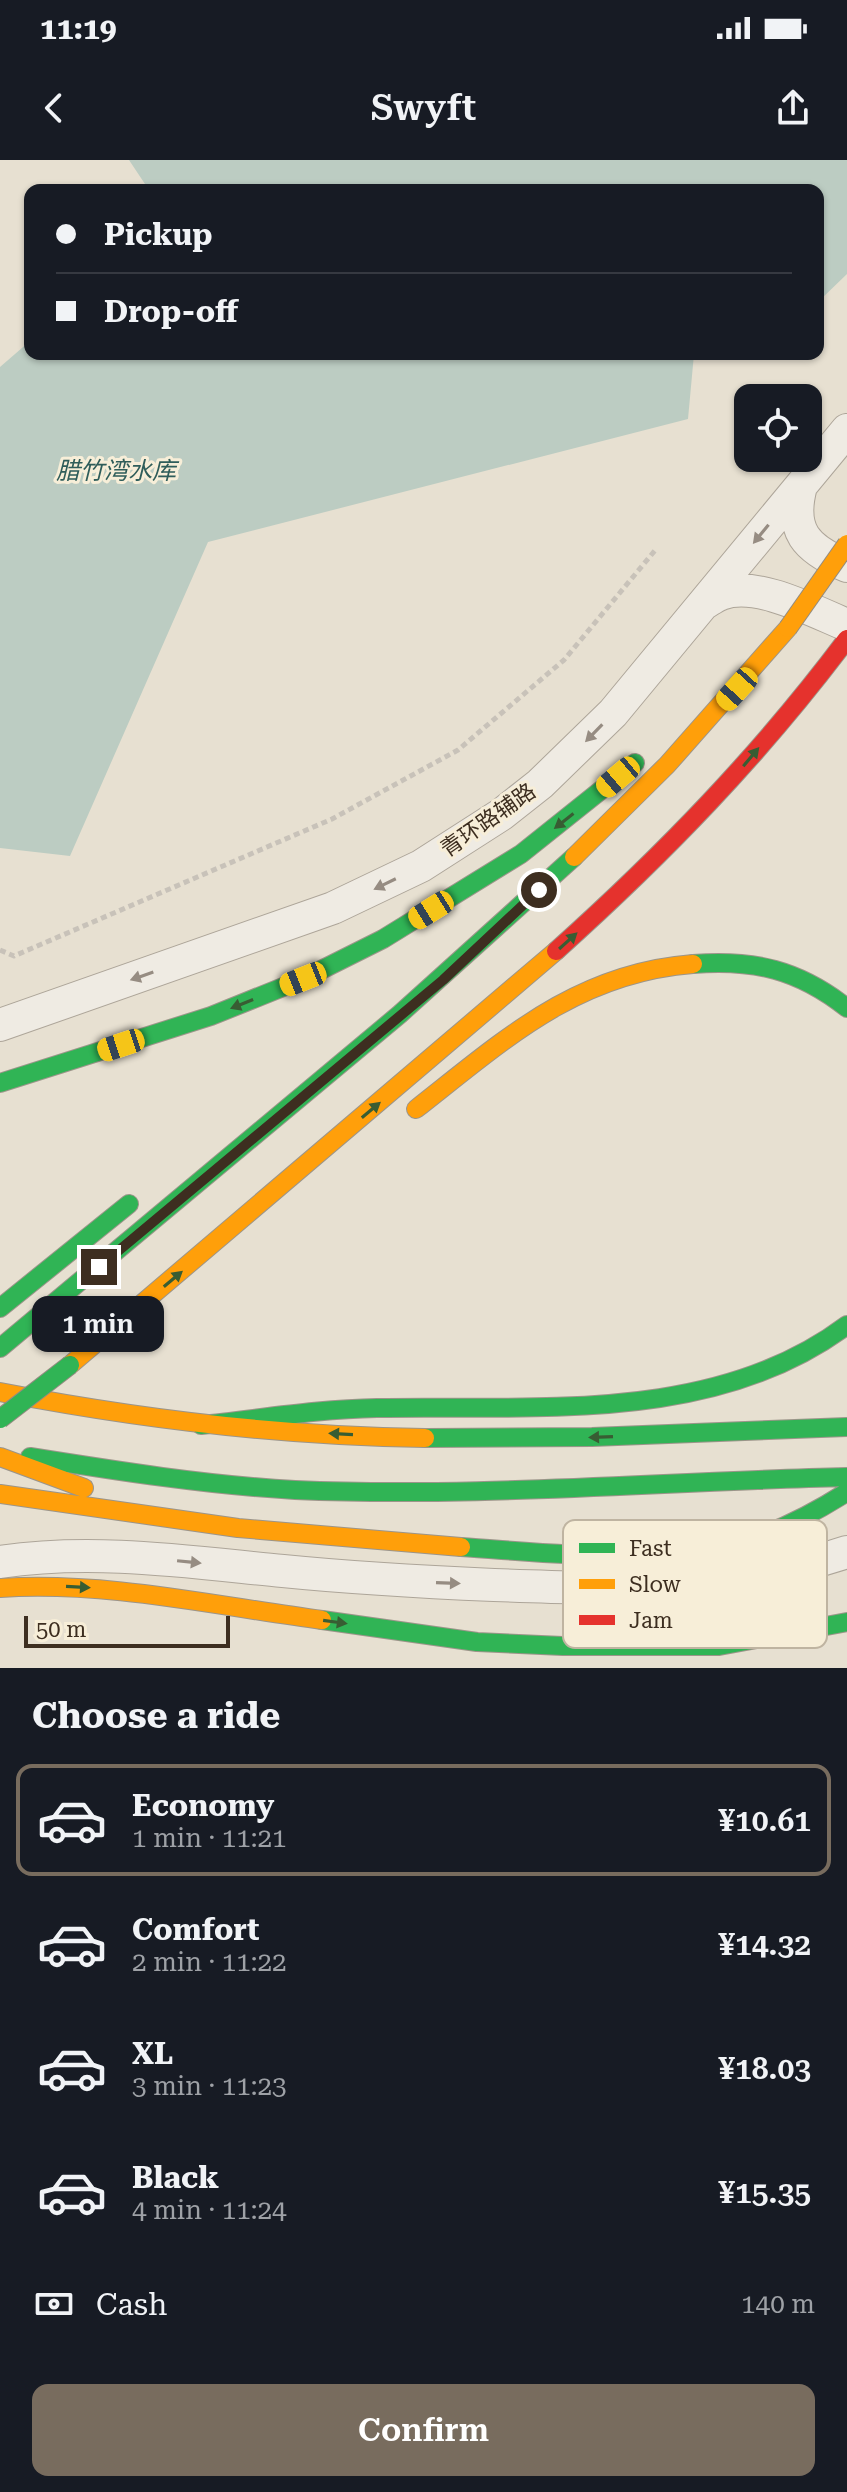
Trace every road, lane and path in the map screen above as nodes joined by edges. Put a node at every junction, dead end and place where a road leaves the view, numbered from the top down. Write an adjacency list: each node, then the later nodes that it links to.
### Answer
1 (847, 430): 2 (street, 青环路辅路)
2 (801, 486): 5 (street); 6 (street, 青环路辅路, one-way to 6)
3 (847, 544): 8 (main road, bridge)
4 (657, 548): 9 (path)
5 (847, 566)
6 (705, 603): 7 (street); 11 (street, 青环路辅路, one-way to 11)
7 (845, 637): 16 (main road, one-way to 7)
8 (737, 689): 12 (main road, one-way to 12); 13 (main road)
9 (0, 950)
10 (847, 1008): 14 (main road)
11 (0, 1025)
12 (0, 1083)
13 (277, 1118): 17 (main road); 21 (main road)
14 (404, 1118)
15 (365, 1139): 16 (main road)
16 (298, 1172): 23 (main road, one-way to 16, bridge)
17 (174, 1178)
18 (148, 1193): 19 (main road)
19 (0, 1308)
20 (847, 1325): 24 (main road)
21 (1, 1348)
22 (0, 1392): 24 (main road)
23 (0, 1419)
24 (201, 1425): 25 (main road, one-way to 24)
25 (847, 1427)
26 (0, 1451): 28 (main road)
27 (0, 1457): 31 (main road)
28 (847, 1477)
29 (847, 1492): 32 (main road)
30 (0, 1494): 31 (main road)
31 (171, 1519): 34 (main road)
32 (798, 1520)
33 (847, 1552): 35 (street, one-way to 33)
34 (563, 1553)
35 (827, 1558)
36 (0, 1562): 37 (street, one-way to 37)
37 (563, 1587)
38 (0, 1588): 41 (main road, one-way to 41)
39 (847, 1622): 40 (main road, one-way to 39)
40 (827, 1626)
41 (563, 1646)

